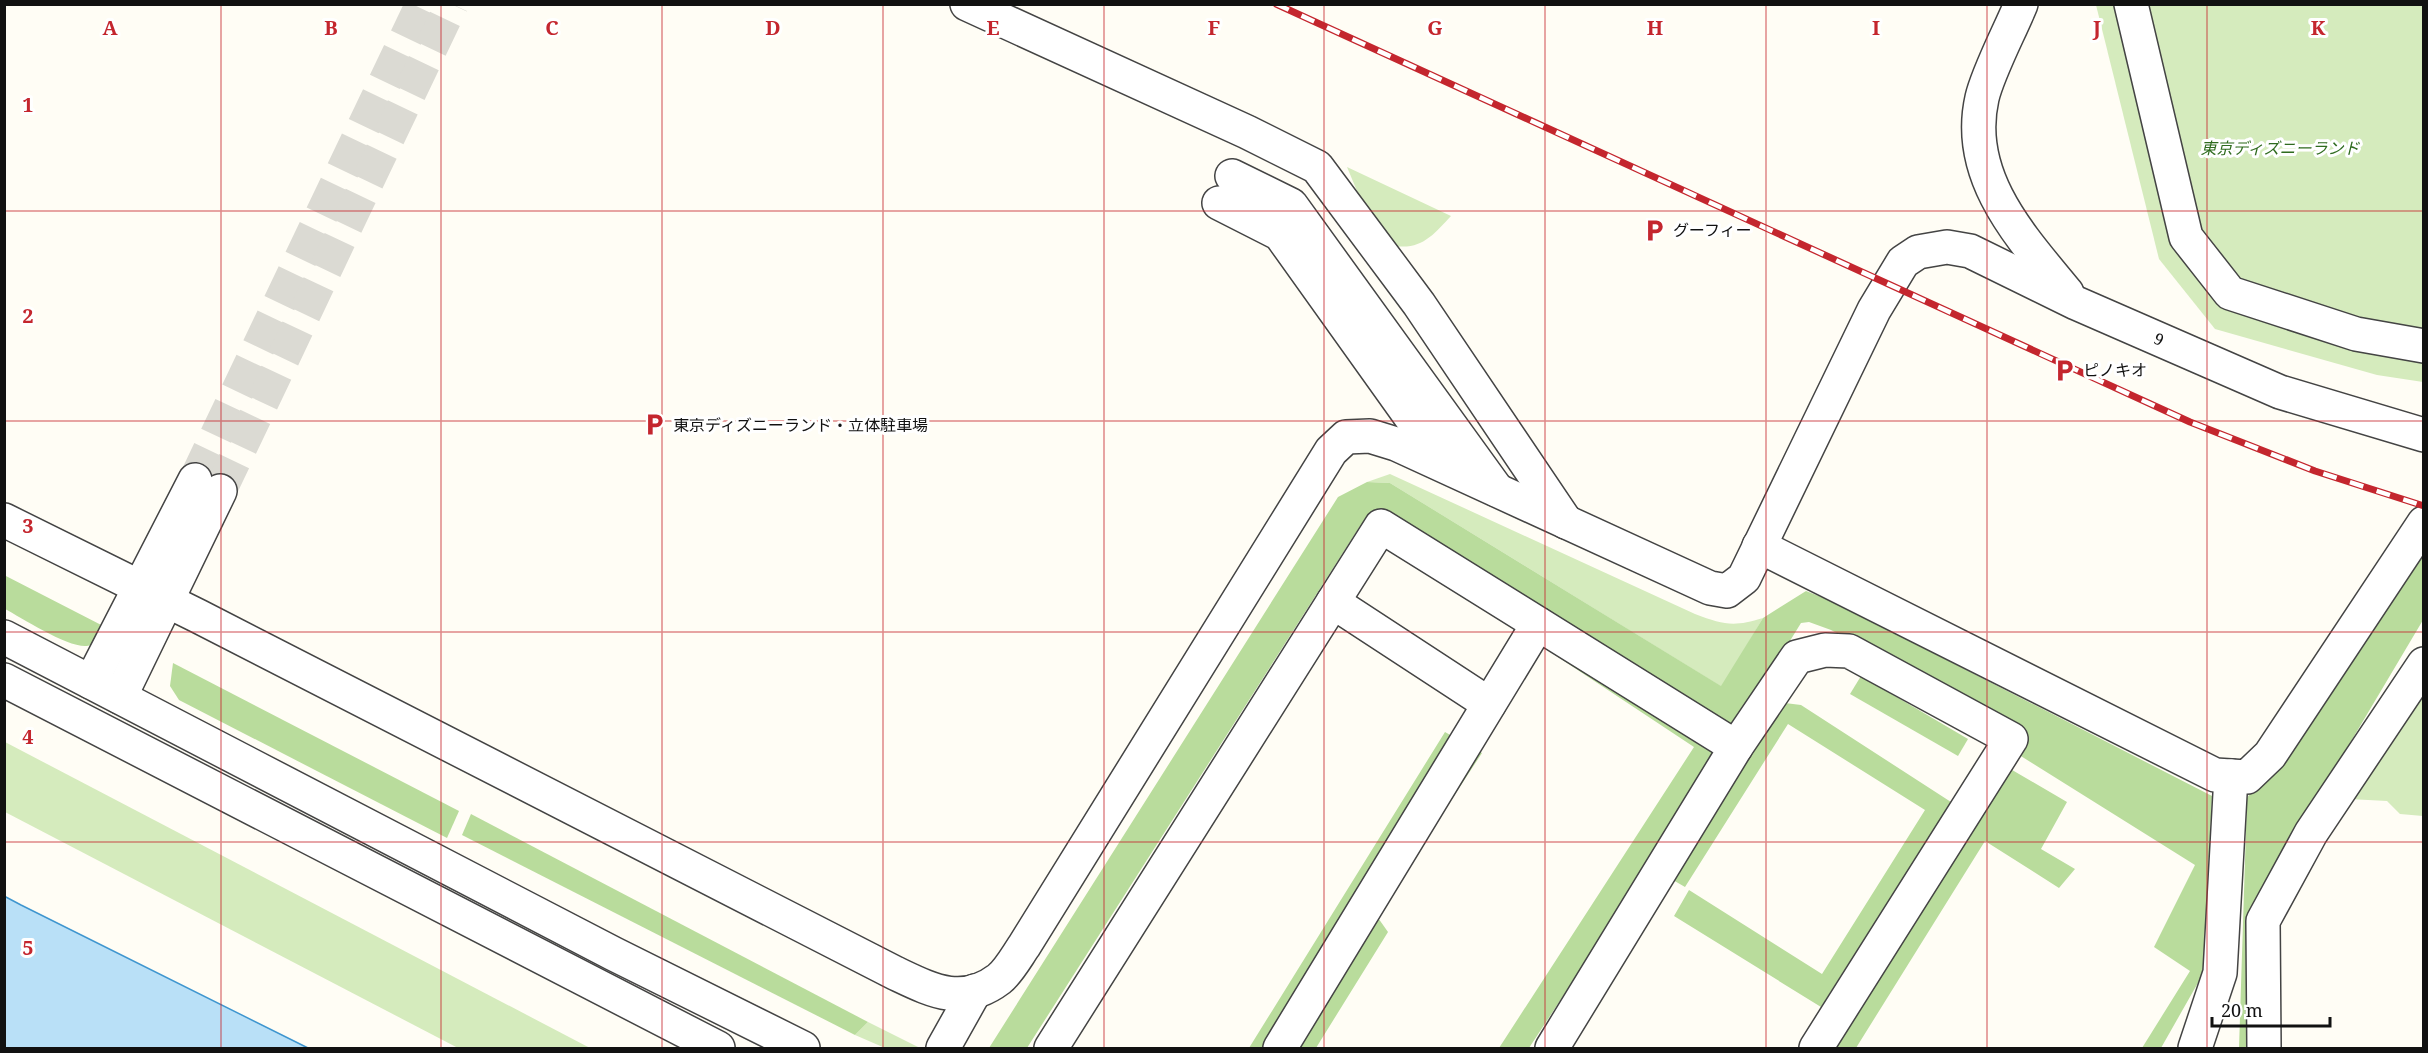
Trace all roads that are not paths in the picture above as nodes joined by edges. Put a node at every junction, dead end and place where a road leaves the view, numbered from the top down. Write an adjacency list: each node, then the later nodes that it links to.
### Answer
1 (967, 4): 11 (street)
2 (2021, 4): 4 (street)
3 (2131, 4): 5 (street)
4 (2076, 303): 6 (street, 9); 13 (street, 9)
5 (2424, 346)
6 (2424, 435)
7 (1448, 469): 9 (street); 9 (street); 25 (street)
8 (208, 485): 14 (street)
9 (1499, 493): 11 (street)
10 (4, 520): 14 (street)
11 (1566, 522): 13 (street)
12 (2424, 523): 24 (street)
13 (1759, 546): 24 (street)
14 (153, 593): 20 (street); 21 (street); 25 (street)
15 (1333, 602): 16 (street); 22 (street); 29 (street)
16 (1538, 624): 22 (street); 23 (street)
17 (4, 637): 20 (street)
18 (2424, 663): 34 (street)
19 (4, 680): 26 (street)
20 (91, 682): 21 (street)
21 (120, 697): 27 (street)
22 (1489, 704): 30 (street)
23 (1736, 747): 31 (street); 32 (street)
24 (2230, 776): 33 (street)
25 (975, 991): 28 (street)
26 (718, 1048)
27 (802, 1048)
28 (943, 1048)
29 (1051, 1048)
30 (1280, 1048)
31 (1552, 1048)
32 (1816, 1048)
33 (2195, 1048)
34 (2264, 1048)

